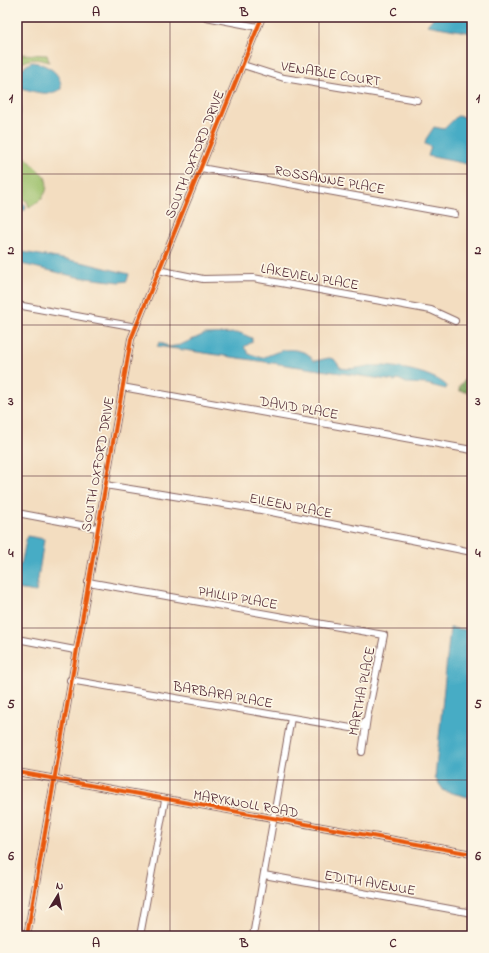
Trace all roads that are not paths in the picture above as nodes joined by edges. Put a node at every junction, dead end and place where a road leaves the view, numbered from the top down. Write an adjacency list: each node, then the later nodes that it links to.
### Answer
1 (206, 17): 3 (street)
2 (262, 17): 3 (street, SOUTH OXFORD DRIVE)
3 (258, 27): 4 (street, SOUTH OXFORD DRIVE)
4 (242, 65): 5 (street, VENABLE COURT); 6 (street, SOUTH OXFORD DRIVE)
5 (417, 100)
6 (200, 168): 7 (street, ROSSANNE PLACE); 8 (street, SOUTH OXFORD DRIVE)
7 (455, 214)
8 (158, 270): 10 (street, LAKEVIEW PLACE); 11 (street, SOUTH OXFORD DRIVE)
9 (17, 305): 11 (street)
10 (455, 321)
11 (136, 327): 12 (street, SOUTH OXFORD DRIVE)
12 (122, 387): 13 (street, DAVID PLACE); 14 (street, SOUTH OXFORD DRIVE)
13 (472, 450)
14 (105, 485): 16 (street, SOUTH OXFORD DRIVE); 17 (street, EILEEN PLACE)
15 (17, 513): 16 (street)
16 (97, 528): 18 (street, SOUTH OXFORD DRIVE)
17 (472, 552)
18 (88, 582): 19 (street, PHILLIP PLACE); 21 (street, SOUTH OXFORD DRIVE)
19 (384, 635): 24 (street, MARTHA PLACE)
20 (17, 639): 21 (street)
21 (75, 650): 22 (street, SOUTH OXFORD DRIVE)
22 (70, 680): 23 (street, BARBARA PLACE); 27 (street, SOUTH OXFORD DRIVE)
23 (291, 718): 24 (street, BARBARA PLACE); 29 (street)
24 (367, 718): 25 (street, MARTHA PLACE)
25 (362, 752)
26 (17, 772): 27 (street, MARYKNOLL ROAD)
27 (53, 778): 28 (street, MARYKNOLL ROAD); 33 (street, SOUTH OXFORD DRIVE)
28 (165, 800): 29 (street, MARYKNOLL ROAD); 34 (street)
29 (274, 819): 30 (street, MARYKNOLL ROAD); 31 (street)
30 (472, 854)
31 (264, 875): 32 (street, EDITH AVENUE); 35 (street)
32 (472, 913)
33 (26, 936)
34 (140, 936)
35 (253, 936)

